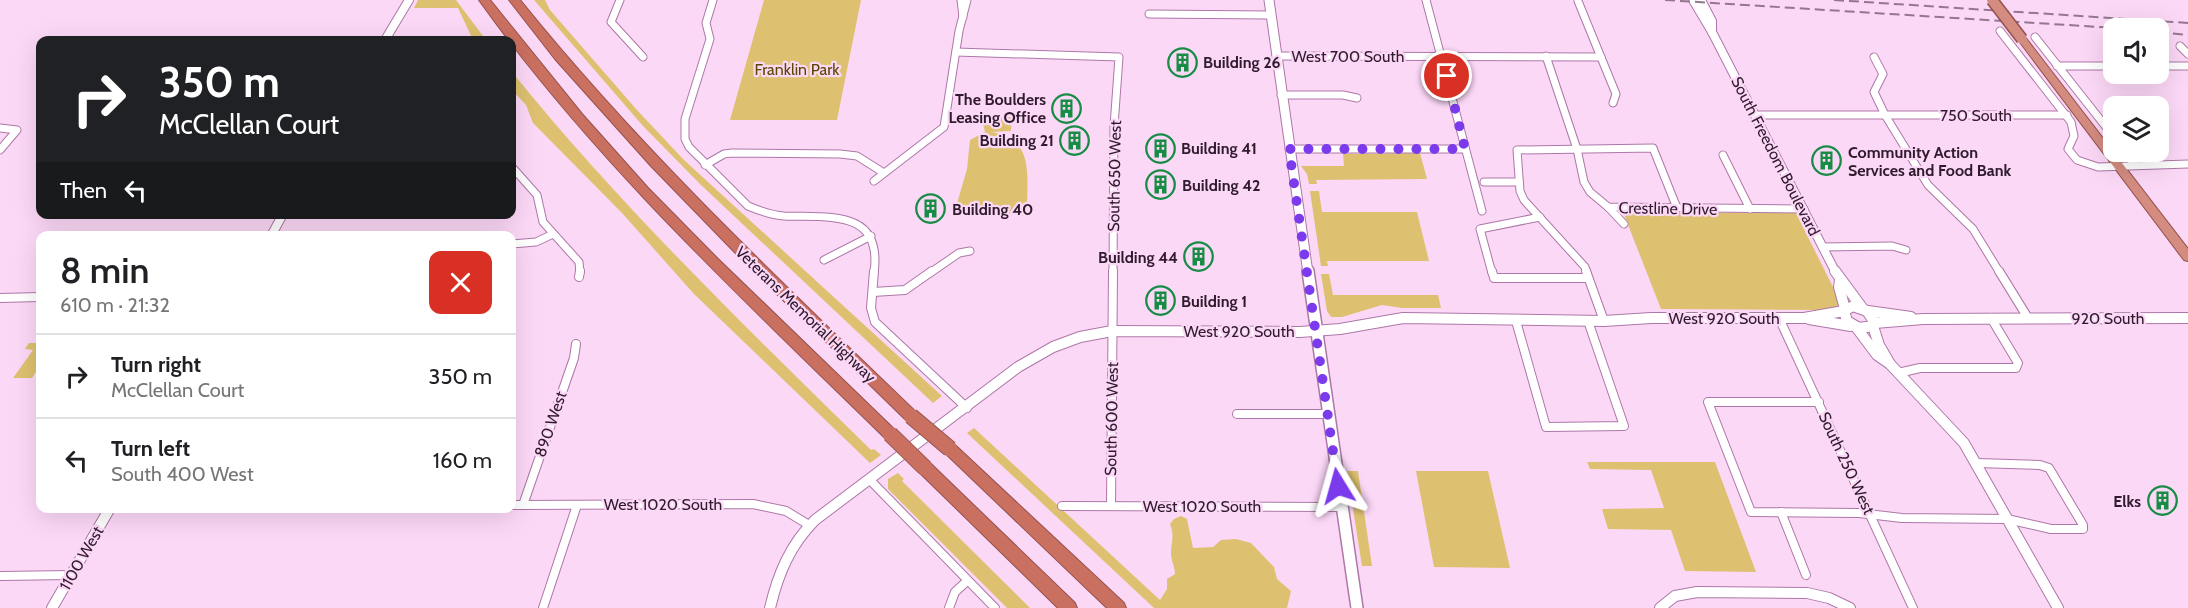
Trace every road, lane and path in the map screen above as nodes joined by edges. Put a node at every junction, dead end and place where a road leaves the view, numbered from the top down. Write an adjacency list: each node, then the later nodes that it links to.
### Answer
1 (409, 0): 20 (street)
2 (484, 0): 21 (highway, Veterans Memorial Highway, bridge)
3 (514, 0): 126 (highway, Veterans Memorial Highway, bridge)
4 (620, 0): 30 (street)
5 (713, 0): 52 (street)
6 (961, 0): 17 (street)
7 (967, 0): 17 (street)
8 (1263, 0): 16 (main road)
9 (1269, 0): 16 (main road)
10 (1426, 0): 28 (street)
11 (1693, 0): 19 (street, South Freedom Boulevard)
12 (1701, 0): 19 (street, South Freedom Boulevard)
13 (1992, 0): 53 (highway, bridge)
14 (1578, 1): 31 (street)
15 (1149, 14): 16 (street)
16 (1269, 15): 27 (main road)
17 (963, 17): 25 (street)
18 (2000, 31): 42 (street)
19 (1712, 32): 40 (street, South Freedom Boulevard)
20 (388, 36)
21 (512, 36)
22 (2035, 37): 33 (street)
23 (516, 41): 125 (highway, Veterans Memorial Highway, bridge)
24 (2180, 46): 26 (street)
25 (956, 52): 56 (street); 94 (street, South 650 West)
26 (2188, 54)
27 (1276, 56): 28 (street, West 700 South); 37 (main road)
28 (1442, 56): 29 (street, West 700 South); 46 (street)
29 (1546, 56): 31 (street, West 700 South); 47 (street, Crestline Drive)
30 (643, 57)
31 (1601, 57): 39 (street)
32 (1874, 57): 41 (street)
33 (2057, 66): 34 (street); 43 (street)
34 (2103, 66)
35 (2169, 66): 36 (street)
36 (2188, 66)
37 (1281, 94): 38 (street); 45 (main road)
38 (1356, 98)
39 (1613, 103)
40 (1755, 115): 41 (street, 750 South); 63 (street, South Freedom Boulevard)
41 (1885, 115): 42 (street, 750 South); 86 (street)
42 (2067, 116): 53 (street)
43 (2103, 124)
44 (0, 128): 48 (street)
45 (1289, 149): 46 (street); 95 (main road)
46 (1465, 149): 64 (street)
47 (1578, 149): 59 (street); 60 (street, Crestline Drive); 61 (street)
48 (0, 150)
49 (1724, 155): 62 (street)
50 (2132, 162): 54 (street)
51 (2188, 164): 54 (street)
52 (705, 165): 56 (street); 68 (street)
53 (2119, 165): 54 (street); 73 (highway)
54 (2135, 165)
55 (516, 170): 67 (street)
56 (884, 173): 57 (street)
57 (874, 181)
58 (1484, 182): 59 (street)
59 (1519, 182): 65 (street)
60 (1608, 207): 61 (street, Crestline Drive); 66 (street)
61 (1677, 208): 62 (street, Crestline Drive)
62 (1750, 209): 63 (street, Crestline Drive)
63 (1803, 209): 70 (street, South Freedom Boulevard)
64 (1482, 212)
65 (1540, 217): 76 (street); 76 (street)
66 (1624, 224)
67 (553, 234): 69 (street); 75 (street)
68 (871, 236): 74 (street); 78 (street)
69 (516, 244)
70 (1823, 247): 71 (street); 77 (street, South Freedom Boulevard)
71 (1906, 250)
72 (970, 251): 78 (street)
73 (2188, 257)
74 (824, 260)
75 (579, 277)
76 (1588, 278): 91 (street)
77 (1840, 280): 81 (street, South Freedom Boulevard); 82 (street, South Freedom Boulevard)
78 (873, 292): 100 (street)
79 (36, 297): 80 (street)
80 (0, 298)
81 (1844, 310): 82 (street, West 920 South); 84 (street, West 920 South); 93 (street)
82 (1865, 310): 88 (street); 92 (street, South Freedom Boulevard)
83 (1779, 318): 84 (street, West 920 South); 91 (street, West 920 South); 99 (street, South 250 West)
84 (1804, 318): 93 (street, West 920 South)
85 (1991, 318): 86 (street); 88 (street); 98 (street)
86 (2028, 318): 87 (street, 920 South)
87 (2188, 318)
88 (1923, 319): 92 (street)
89 (1516, 321): 90 (street, West 920 South); 90 (street); 95 (street, West 920 South)
90 (1588, 321): 91 (street, West 920 South)
91 (1604, 321)
92 (1874, 325): 93 (street, West 920 South); 97 (street)
93 (1855, 327): 97 (street)
94 (1112, 331): 95 (street, West 920 South); 100 (street, West 920 South); 109 (street, South 600 West)
95 (1316, 331): 102 (main road)
96 (576, 344): 106 (street, 890 West)
97 (1890, 364): 98 (street)
98 (1898, 373): 103 (street)
99 (1819, 402): 111 (street); 113 (street, South 250 West)
100 (967, 408): 104 (street, West 920 South)
101 (1238, 414): 102 (street)
102 (1328, 414): 110 (main road)
103 (1977, 464): 114 (street); 114 (street)
104 (869, 479): 115 (street, West 920 South); 119 (street)
105 (516, 504): 106 (street, West 1020 South)
106 (523, 504): 107 (street, West 1020 South)
107 (577, 504): 115 (street, West 1020 South); 121 (street)
108 (1062, 506): 109 (street, West 1020 South)
109 (1111, 506): 110 (street, West 1020 South)
110 (1341, 507): 127 (main road)
111 (1781, 512): 113 (street); 117 (street)
112 (107, 513): 116 (street, 1100 West)
113 (1871, 514): 114 (street); 130 (street, South 250 West)
114 (2007, 519): 131 (street)
115 (809, 525): 122 (street, West 920 South)
116 (72, 575): 118 (street); 120 (street, 1100 West)
117 (1806, 575)
118 (0, 576)
119 (968, 581): 123 (street); 124 (street)
120 (52, 608)
121 (543, 608)
122 (770, 608)
123 (949, 608)
124 (994, 608)
125 (1069, 608)
126 (1119, 608)
127 (1357, 608)
128 (1660, 608): 129 (street)
129 (1850, 608)
130 (1913, 608)
131 (2058, 608)

